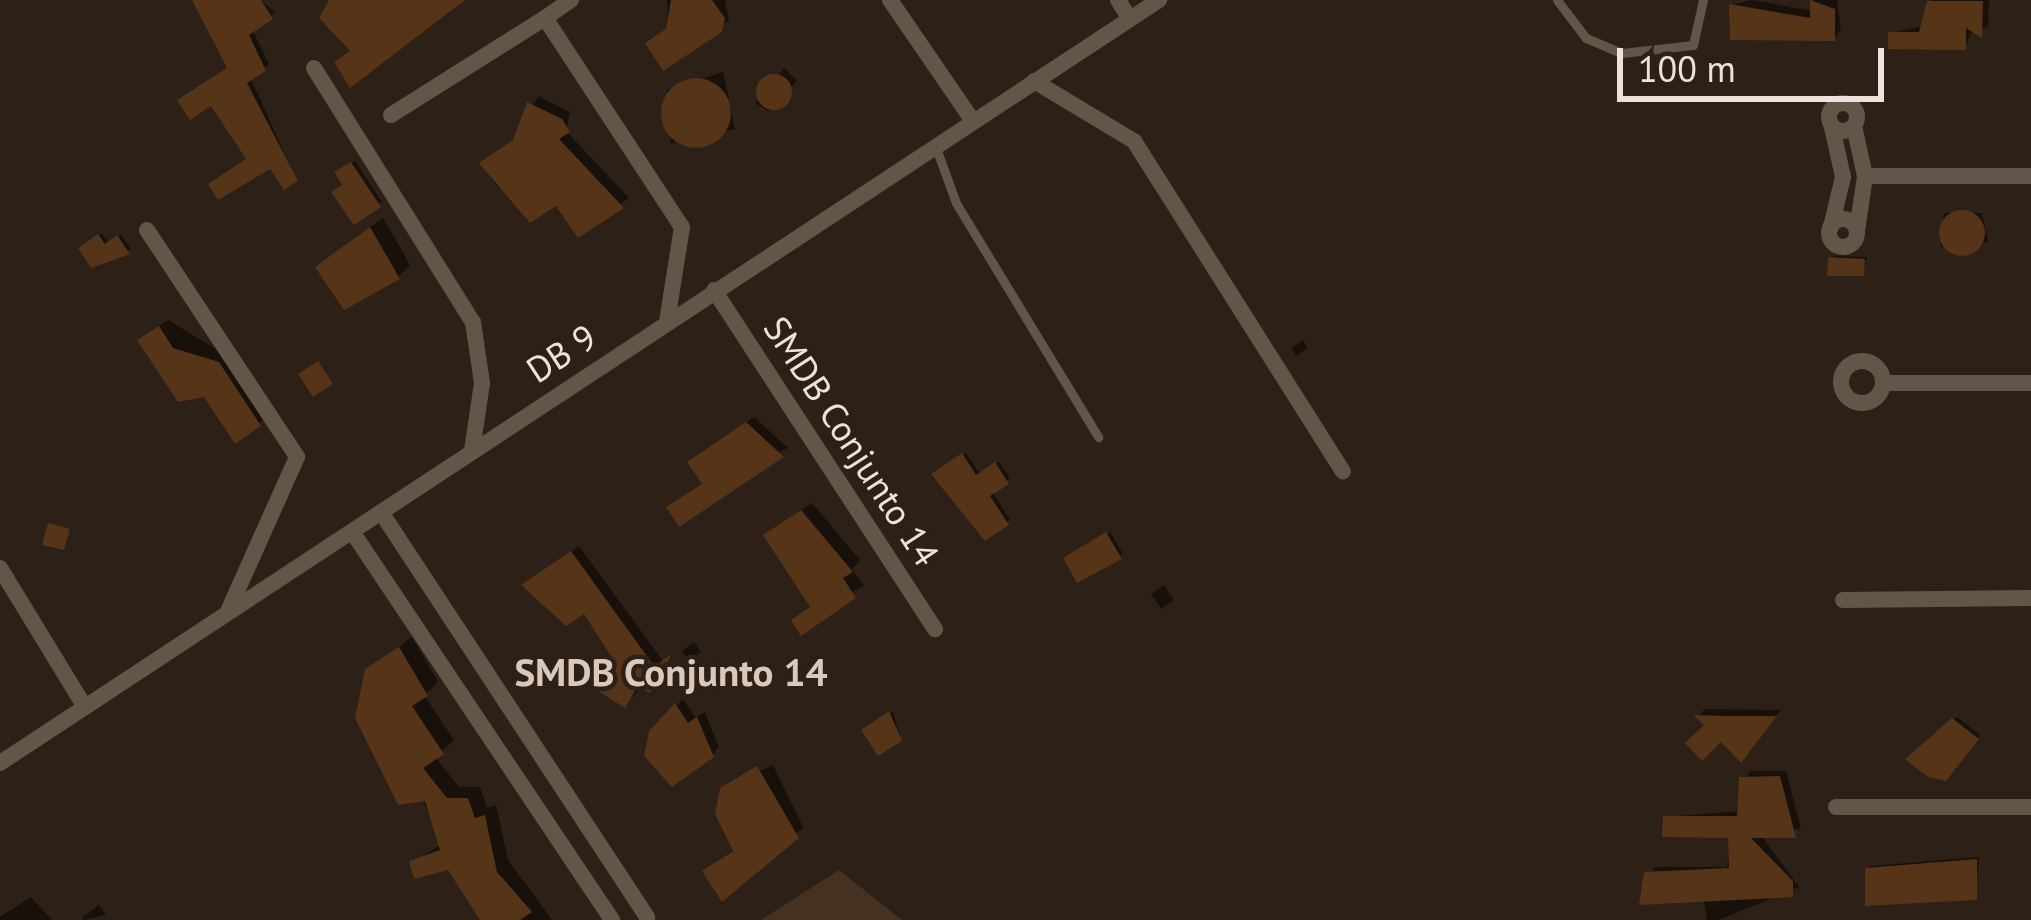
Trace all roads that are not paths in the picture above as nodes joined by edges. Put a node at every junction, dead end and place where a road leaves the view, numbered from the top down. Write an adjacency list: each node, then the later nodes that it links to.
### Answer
1 (571, 0): 7 (street)
2 (890, 0): 12 (street)
3 (1118, 0): 8 (street)
4 (1159, 0): 8 (street, DB 9)
5 (1557, 0): 6 (lane)
6 (1703, 0)
7 (544, 18): 11 (street); 18 (street)
8 (1130, 19): 10 (street, DB 9)
9 (314, 68): 22 (street)
10 (1034, 82): 12 (street, DB 9); 23 (street)
11 (391, 116)
12 (973, 122): 13 (street, DB 9)
13 (935, 146): 17 (street, DB 9); 21 (lane)
14 (1865, 176): 14 (street); 15 (street)
15 (2031, 176)
16 (148, 230): 29 (street)
17 (714, 290): 18 (street, DB 9); 30 (street, SMDB Conjunto 14)
18 (668, 322): 22 (street, DB 9)
19 (1883, 383): 20 (street)
20 (2031, 383)
21 (1098, 437)
22 (472, 451): 24 (street, DB 9)
23 (1343, 472)
24 (381, 512): 25 (street, DB 9); 35 (street)
25 (353, 533): 29 (street, DB 9); 36 (street)
26 (0, 568): 31 (street)
27 (2031, 598): 28 (street)
28 (1843, 599)
29 (226, 614): 31 (street, DB 9)
30 (935, 629)
31 (85, 707): 32 (street, DB 9)
32 (0, 763)
33 (1836, 807): 34 (street)
34 (2031, 807)
35 (646, 916)
36 (613, 920)

